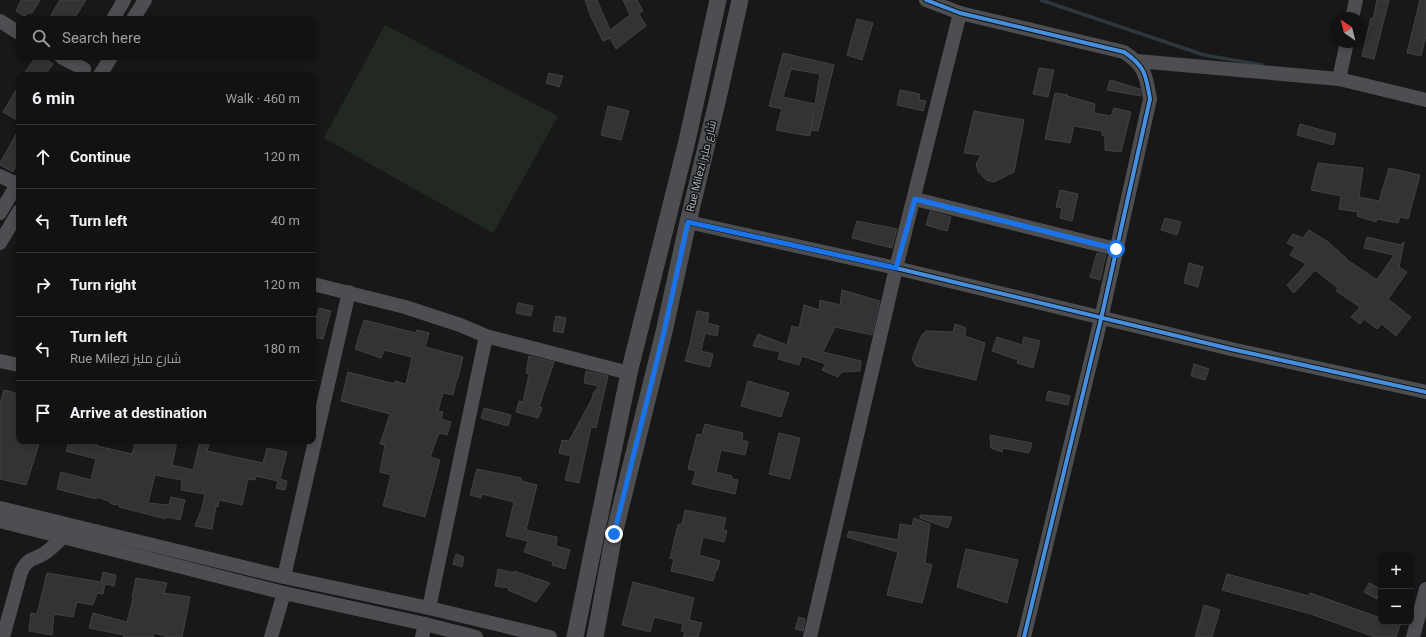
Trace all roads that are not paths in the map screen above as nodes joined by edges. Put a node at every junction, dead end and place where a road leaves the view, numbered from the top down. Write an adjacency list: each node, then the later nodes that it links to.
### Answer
1 (124, 0): 9 (street)
2 (144, 0): 10 (street)
3 (718, 0): 38 (street, Rue Milezi شارع مليز)
4 (740, 0): 28 (street, Rue Milezi شارع مليز)
5 (926, 0): 8 (street)
6 (1356, 0): 7 (street)
7 (1353, 12)
8 (960, 13): 16 (street); 24 (street)
9 (115, 16)
10 (135, 16)
11 (0, 21): 12 (street)
12 (16, 31)
13 (1346, 48): 19 (street)
14 (68, 60): 17 (street)
15 (109, 60): 18 (street)
16 (1136, 60): 19 (street); 30 (street)
17 (85, 67)
18 (102, 72)
19 (1339, 79): 20 (street)
20 (1426, 100)
21 (0, 176): 22 (street)
22 (16, 183)
23 (16, 187): 25 (street)
24 (915, 199): 30 (street); 31 (street)
25 (2, 210): 26 (street)
26 (16, 214)
27 (16, 217): 29 (street)
28 (688, 222): 31 (street); 55 (street, Rue Milezi شارع مليز)
29 (0, 243)
30 (1116, 249): 34 (street)
31 (896, 268): 34 (street); 56 (street)
32 (316, 285): 33 (street)
33 (349, 292): 35 (street); 40 (street)
34 (1101, 319): 39 (street); 57 (street)
35 (486, 336): 38 (street); 48 (street)
36 (0, 361): 37 (street)
37 (16, 364)
38 (629, 373): 54 (street, Rue Milezi شارع مليز)
39 (1426, 392)
40 (316, 425)
41 (312, 444): 45 (street)
42 (0, 508): 45 (street)
43 (0, 521): 44 (street)
44 (64, 536): 47 (street); 50 (street)
45 (284, 577): 48 (street)
46 (1426, 589): 58 (street)
47 (284, 593): 49 (street); 51 (street)
48 (429, 608): 53 (street)
49 (424, 630): 52 (street)
50 (4, 637)
51 (271, 637)
52 (476, 637)
53 (550, 637)
54 (575, 637)
55 (595, 637)
56 (810, 637)
57 (1024, 637)
58 (1413, 637)

